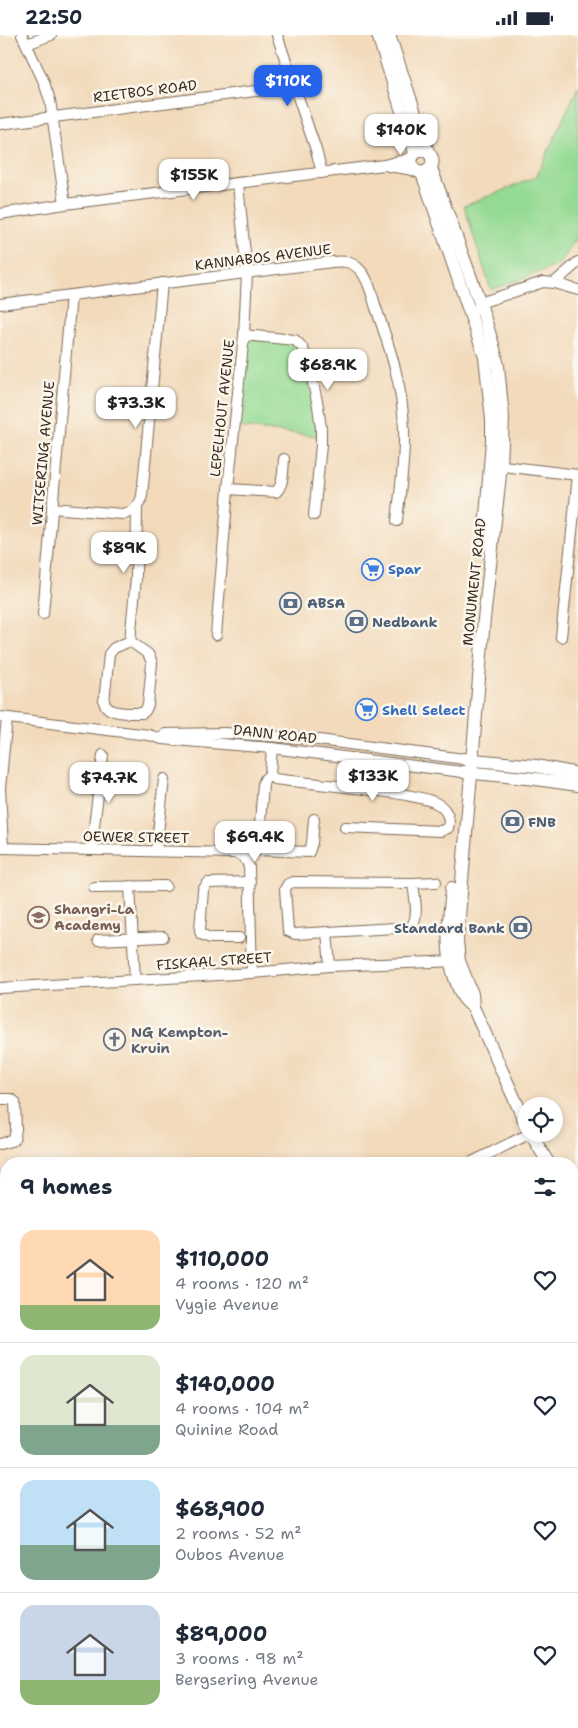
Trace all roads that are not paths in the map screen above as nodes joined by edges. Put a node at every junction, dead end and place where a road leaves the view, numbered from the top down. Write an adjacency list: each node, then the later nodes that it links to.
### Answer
1 (50, 35): 5 (street)
2 (277, 35): 6 (street)
3 (378, 35): 9 (main road, MONUMENT ROAD)
4 (389, 35): 9 (main road)
5 (24, 39): 7 (street)
6 (294, 86): 7 (street, RIETBOS ROAD); 10 (street)
7 (53, 117): 8 (street, RIETBOS ROAD); 12 (street)
8 (0, 124)
9 (419, 164): 10 (street); 20 (main road, MONUMENT ROAD); 23 (main road, MONUMENT ROAD)
10 (322, 173): 11 (street)
11 (238, 184): 12 (street); 15 (street, LEPELHOUT AVENUE)
12 (65, 204): 13 (street)
13 (0, 213)
14 (578, 262): 17 (street)
15 (247, 273): 16 (street, KANNABOS AVENUE); 22 (street, LEPELHOUT AVENUE); 33 (street, KANNABOS AVENUE)
16 (162, 283): 19 (street, KANNABOS AVENUE); 30 (street)
17 (554, 283): 18 (street); 20 (street)
18 (578, 289)
19 (71, 295): 21 (street, KANNABOS AVENUE); 31 (street, WITSERING AVENUE)
20 (480, 303): 23 (street); 24 (main road, MONUMENT ROAD)
21 (0, 304)
22 (244, 335): 29 (street, LEPELHOUT AVENUE); 32 (street)
23 (478, 336): 25 (main road, MONUMENT ROAD)
24 (502, 399): 25 (main road); 27 (main road, MONUMENT ROAD)
25 (492, 426): 27 (main road, MONUMENT ROAD)
26 (284, 459): 29 (street)
27 (496, 465): 28 (street); 42 (main road, MONUMENT ROAD)
28 (578, 475): 36 (street)
29 (228, 489): 35 (street, LEPELHOUT AVENUE)
30 (137, 507): 31 (street); 37 (street)
31 (52, 508): 34 (street, WITSERING AVENUE)
32 (314, 515)
33 (397, 521)
34 (43, 614)
35 (216, 635)
36 (561, 637)
37 (130, 641): 37 (street)
38 (3, 718): 39 (street, DANN ROAD); 49 (street)
39 (149, 735): 40 (street, DANN ROAD); 42 (street, DANN ROAD)
40 (272, 748): 42 (street, DANN ROAD); 43 (street)
41 (103, 755): 50 (street)
42 (467, 766): 44 (main road, DANN ROAD); 46 (main road, DANN ROAD); 63 (main road, MONUMENT ROAD)
43 (270, 774): 47 (street); 48 (street)
44 (578, 774)
45 (164, 779): 51 (street)
46 (578, 785)
47 (314, 819)
48 (345, 827)
49 (2, 848): 50 (street, OEWER STREET)
50 (91, 850): 51 (street, OEWER STREET)
51 (156, 851): 52 (street, OEWER STREET)
52 (250, 882): 60 (street); 65 (street, OEWER STREET)
53 (436, 882): 54 (street)
54 (413, 883): 58 (street); 58 (street)
55 (130, 886): 56 (street); 57 (street); 61 (street)
56 (166, 886)
57 (94, 887)
58 (327, 932): 64 (street)
59 (163, 937): 61 (street)
60 (238, 938)
61 (132, 939): 62 (street); 66 (street)
62 (98, 940)
63 (454, 958): 64 (street, FISKAAL STREET); 69 (main road, MONUMENT ROAD)
64 (330, 967): 65 (street, FISKAAL STREET)
65 (252, 973): 66 (street, FISKAAL STREET)
66 (135, 981): 67 (street, FISKAAL STREET)
67 (0, 988)
68 (0, 1099): 72 (street)
69 (518, 1106)
70 (518, 1140): 73 (street)
71 (535, 1142): 74 (main road)
72 (0, 1145)
73 (482, 1157)
74 (545, 1157)

